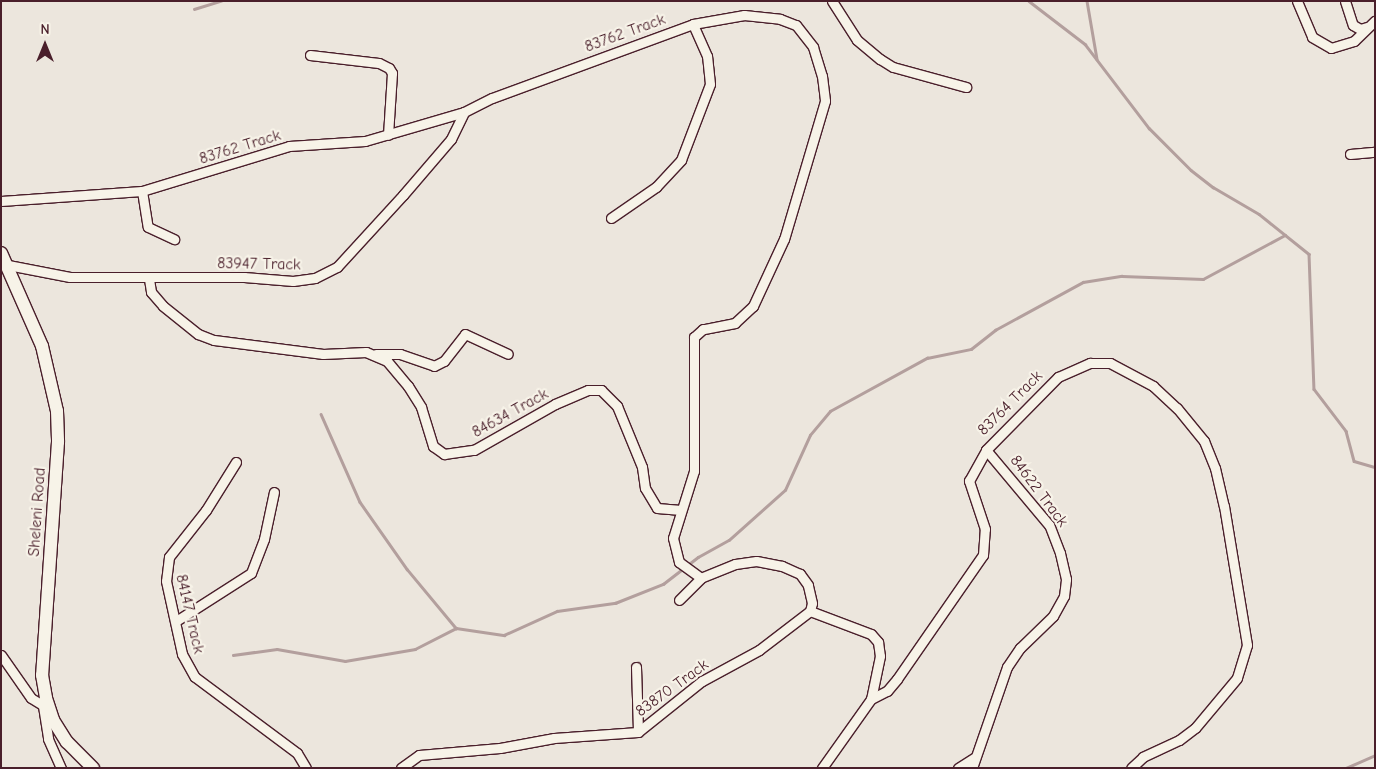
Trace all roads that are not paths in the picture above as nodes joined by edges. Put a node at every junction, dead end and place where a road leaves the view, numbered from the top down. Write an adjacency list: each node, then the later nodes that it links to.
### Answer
1 (832, 1): 7 (street)
2 (1297, 1): 5 (street)
3 (1344, 1): 5 (street)
4 (693, 24): 8 (street, 83762 Track); 14 (street); 23 (street, 83762 Track)
5 (1371, 24)
6 (310, 55): 9 (street)
7 (966, 87)
8 (464, 112): 9 (street, 83762 Track); 17 (street, 83947 Track)
9 (388, 135): 12 (street, 83762 Track)
10 (1375, 152): 11 (street)
11 (1350, 154)
12 (142, 191): 13 (street, 83762 Track); 15 (street)
13 (1, 201)
14 (611, 218)
15 (174, 239)
16 (4, 259): 17 (street, 83947 Track); 31 (street, Sheleni Road)
17 (149, 279): 18 (street)
18 (373, 354): 19 (street); 23 (street, 84634 Track)
19 (508, 354)
20 (986, 450): 30 (street, 83764 Track); 33 (street, 84622 Track); 40 (street, 83764 Track)
21 (236, 462): 27 (street, 84147 Track)
22 (274, 492): 27 (street)
23 (681, 510): 24 (street, 83762 Track)
24 (701, 578): 25 (street); 26 (street)
25 (679, 600)
26 (810, 610): 30 (street); 32 (street, 83870 Track)
27 (176, 621): 36 (street, 84147 Track)
28 (1, 655): 31 (street)
29 (636, 667): 32 (street)
30 (871, 699): 38 (street)
31 (46, 707): 34 (street); 35 (street, Sheleni Road)
32 (638, 732): 37 (street, 83870 Track)
33 (973, 763): 39 (street)
34 (61, 768)
35 (92, 768)
36 (306, 768)
37 (401, 768)
38 (822, 768)
39 (958, 768)
40 (1131, 768)

